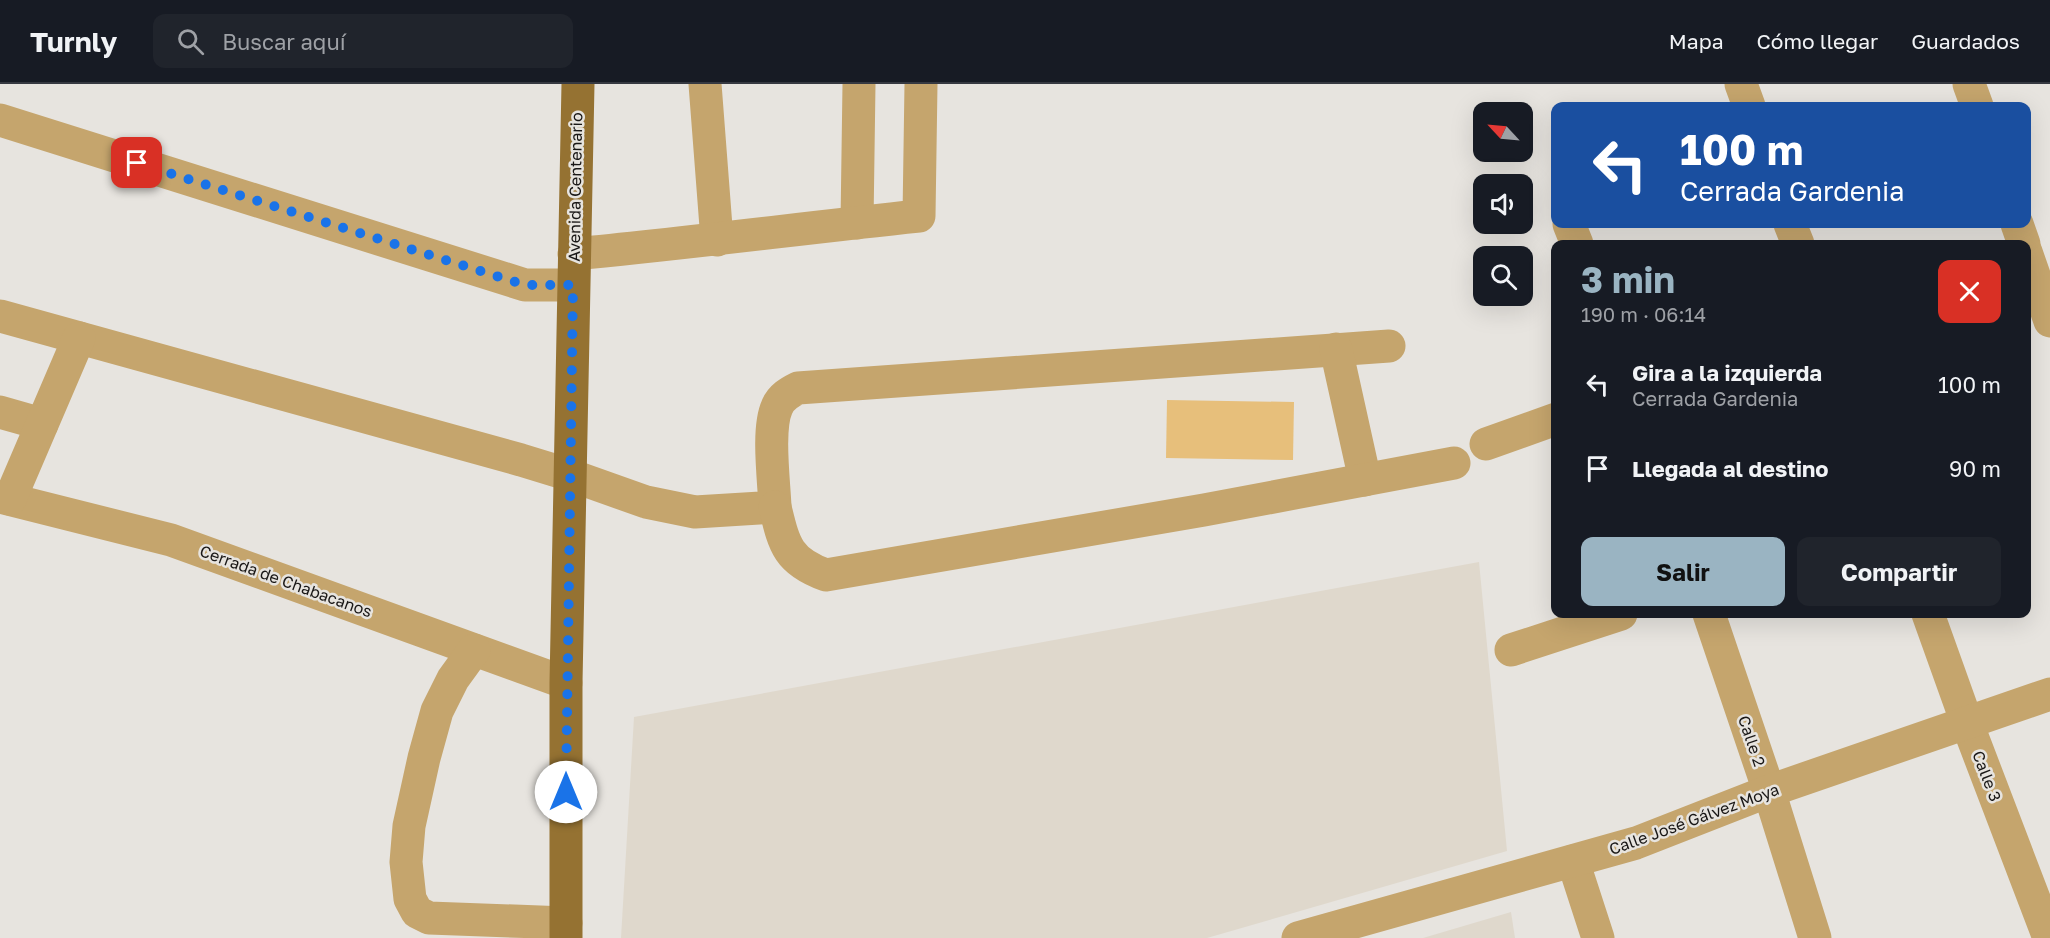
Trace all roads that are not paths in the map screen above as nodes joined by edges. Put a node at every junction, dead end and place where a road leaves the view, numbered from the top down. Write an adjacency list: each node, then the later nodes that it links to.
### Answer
1 (578, 84): 13 (main road, Avenida Centenario)
2 (705, 84): 11 (street)
3 (859, 84): 10 (street)
4 (921, 84): 10 (street)
5 (1741, 84): 7 (street)
6 (1969, 84): 8 (street)
7 (1748, 102)
8 (1976, 102)
9 (0, 120): 13 (street)
10 (857, 223): 11 (street)
11 (717, 240): 13 (street)
12 (2031, 266): 15 (street)
13 (573, 269): 24 (main road, Avenida Centenario)
14 (0, 316): 16 (street)
15 (2050, 321)
16 (79, 338): 21 (street); 24 (street)
17 (1389, 346): 18 (street)
18 (1336, 349): 25 (street); 27 (street)
19 (0, 412): 21 (street)
20 (1551, 420): 22 (street)
21 (42, 424): 26 (street)
22 (1486, 444)
23 (1454, 463): 25 (street)
24 (570, 475): 27 (street); 33 (main road, Avenida Centenario)
25 (1365, 480): 27 (street)
26 (5, 498): 31 (street, Cerrada de Chabacanos)
27 (775, 507)
28 (1609, 618): 32 (street)
29 (1710, 618): 36 (street, Calle 2)
30 (1929, 618): 35 (street, Calle 3)
31 (474, 650): 33 (street, Cerrada de Chabacanos); 38 (street)
32 (1511, 650)
33 (566, 683): 38 (main road, Avenida Centenario)
34 (2050, 694): 35 (street, Calle José Gálvez Moya)
35 (1967, 723): 36 (street, Calle José Gálvez Moya); 42 (street, Calle 3)
36 (1769, 791): 37 (street, Calle José Gálvez Moya); 41 (street, Calle 2)
37 (1573, 861): 39 (street, Calle José Gálvez Moya); 40 (street)
38 (566, 931)
39 (1298, 938)
40 (1598, 938)
41 (1815, 938)
42 (2049, 938)

